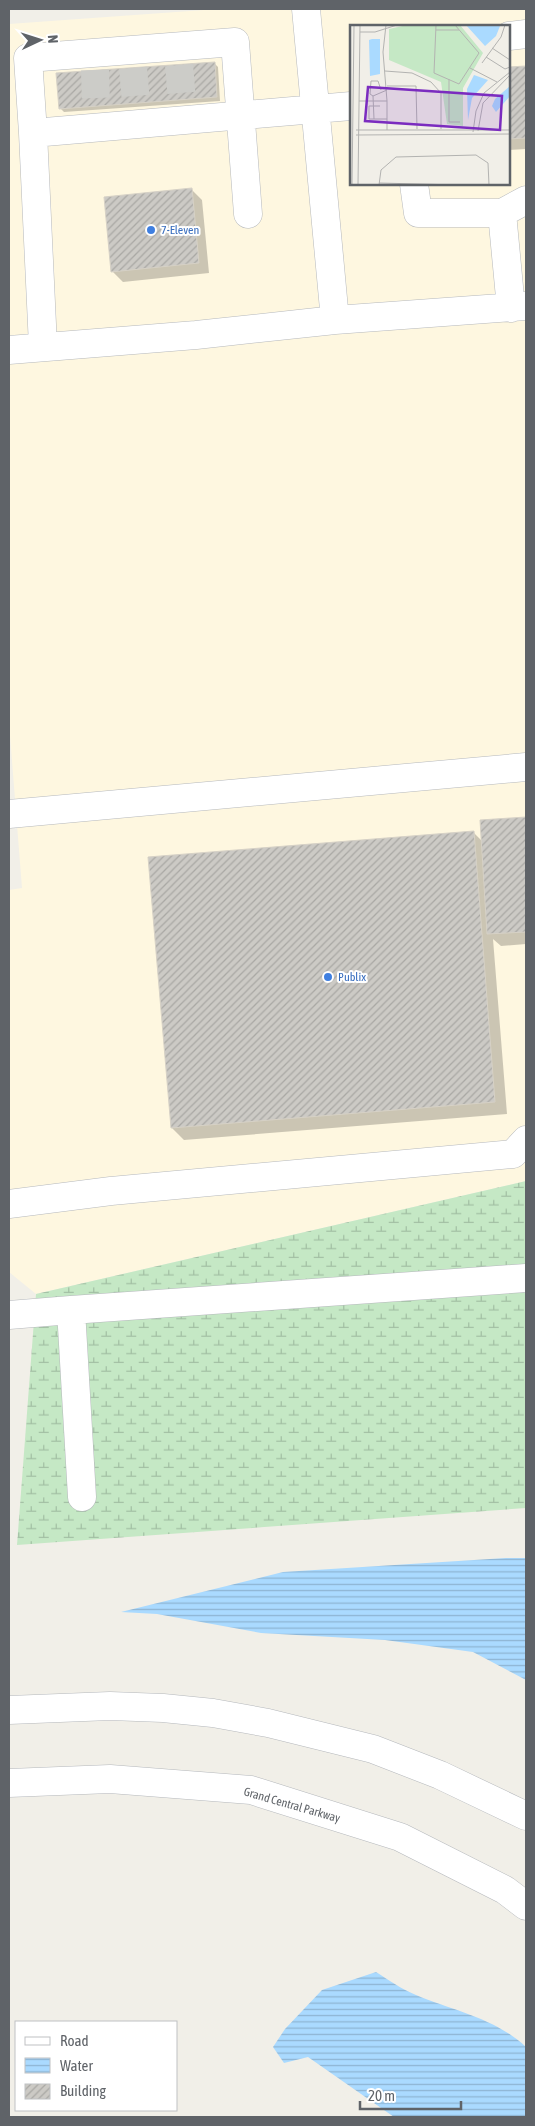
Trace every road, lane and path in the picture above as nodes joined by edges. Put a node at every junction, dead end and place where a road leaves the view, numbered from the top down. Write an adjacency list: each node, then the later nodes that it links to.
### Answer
1 (306, 9): 5 (street)
2 (526, 34): 3 (street)
3 (510, 36)
4 (350, 106): 5 (street)
5 (315, 110): 6 (street); 13 (street)
6 (241, 116): 7 (street); 7 (street); 11 (street)
7 (33, 132): 14 (street)
8 (414, 185): 10 (street)
9 (526, 200): 10 (street)
10 (502, 213): 12 (street)
11 (248, 214)
12 (519, 307): 13 (street)
13 (335, 320): 14 (street)
14 (43, 346): 15 (street)
15 (9, 350)
16 (526, 767): 17 (street)
17 (9, 814)
18 (526, 1140): 19 (street)
19 (9, 1204)
20 (526, 1278): 21 (street)
21 (71, 1310): 22 (street); 23 (street)
22 (9, 1315)
23 (82, 1497)
24 (9, 1710): 26 (street)
25 (9, 1783): 27 (street, Grand Central Parkway)
26 (526, 1816)
27 (526, 1906)

